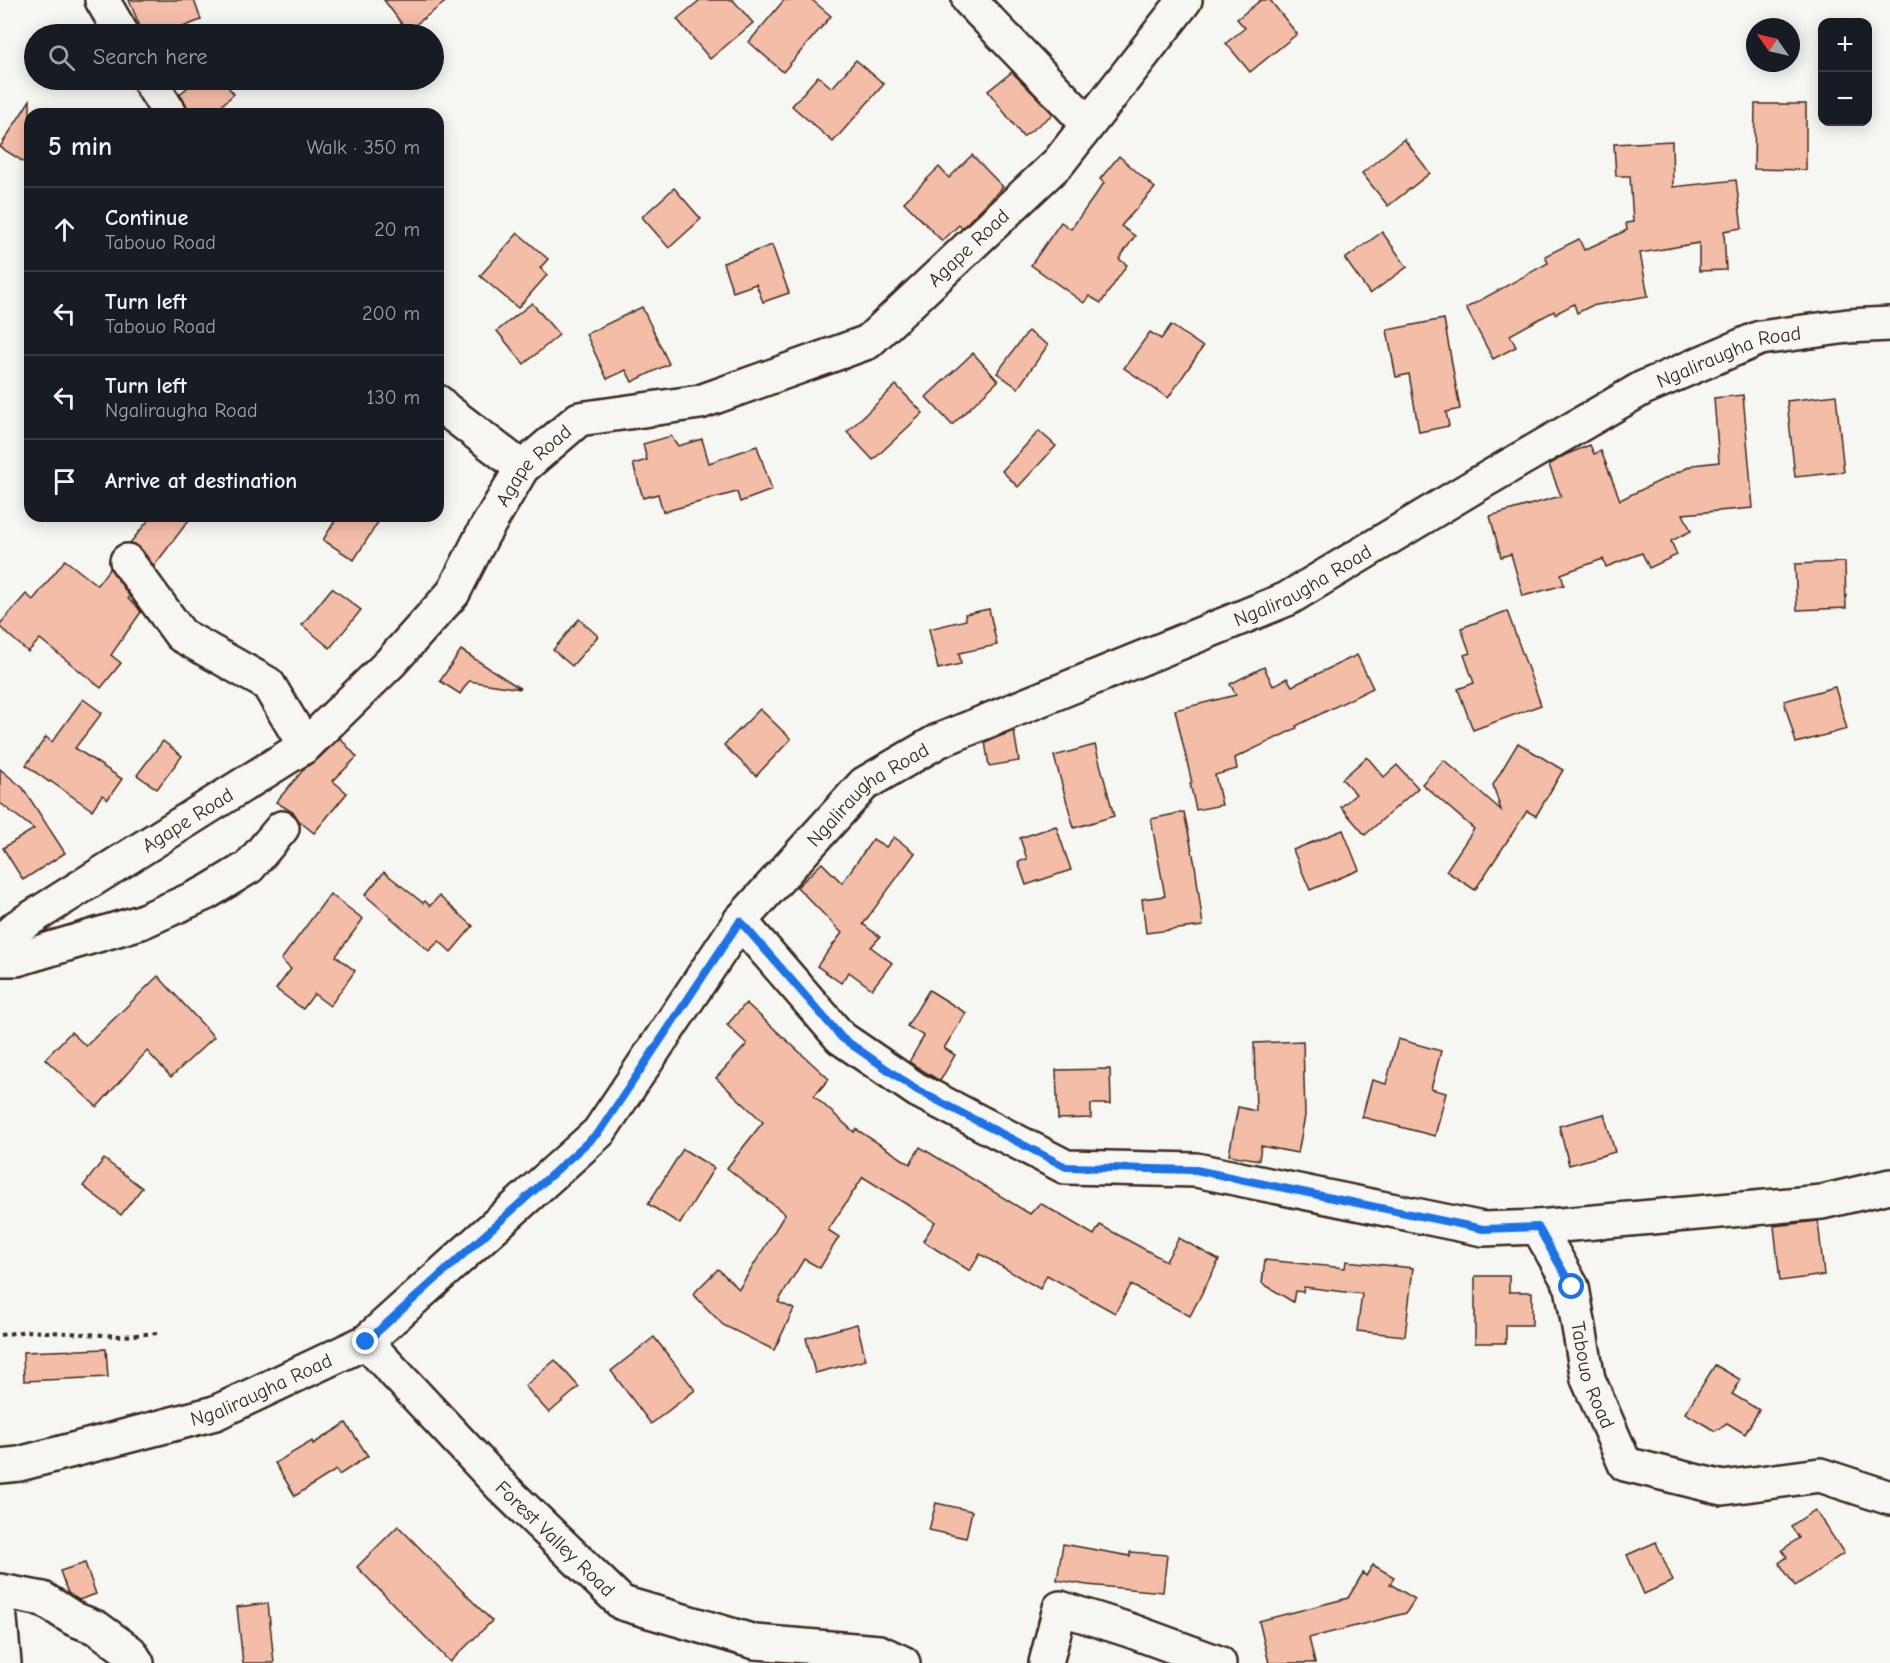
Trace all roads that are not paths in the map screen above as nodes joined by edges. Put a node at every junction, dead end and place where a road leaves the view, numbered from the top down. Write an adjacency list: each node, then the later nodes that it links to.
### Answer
1 (102, 0): 4 (street)
2 (969, 0): 7 (street)
3 (1185, 0): 7 (street, Agape Road)
4 (116, 24)
5 (155, 90): 6 (street)
6 (166, 108)
7 (1088, 124): 10 (street, Agape Road)
8 (1890, 324): 14 (street, Ngaliraugha Road)
9 (444, 408): 10 (street)
10 (522, 468): 12 (street, Agape Road)
11 (127, 561): 12 (street)
12 (305, 746): 15 (street, Agape Road)
13 (282, 828): 16 (street)
14 (740, 921): 18 (street); 19 (street, Ngaliraugha Road)
15 (0, 942)
16 (0, 959)
17 (1890, 1186): 18 (street)
18 (1538, 1227): 21 (street, Tabouo Road)
19 (366, 1342): 20 (street, Ngaliraugha Road); 26 (street, Forest Valley Road)
20 (0, 1466)
21 (1890, 1498)
22 (0, 1591): 25 (street)
23 (0, 1618): 24 (street)
24 (4, 1663)
25 (137, 1663)
26 (903, 1663)
27 (1046, 1663): 28 (street)
28 (1219, 1663)

